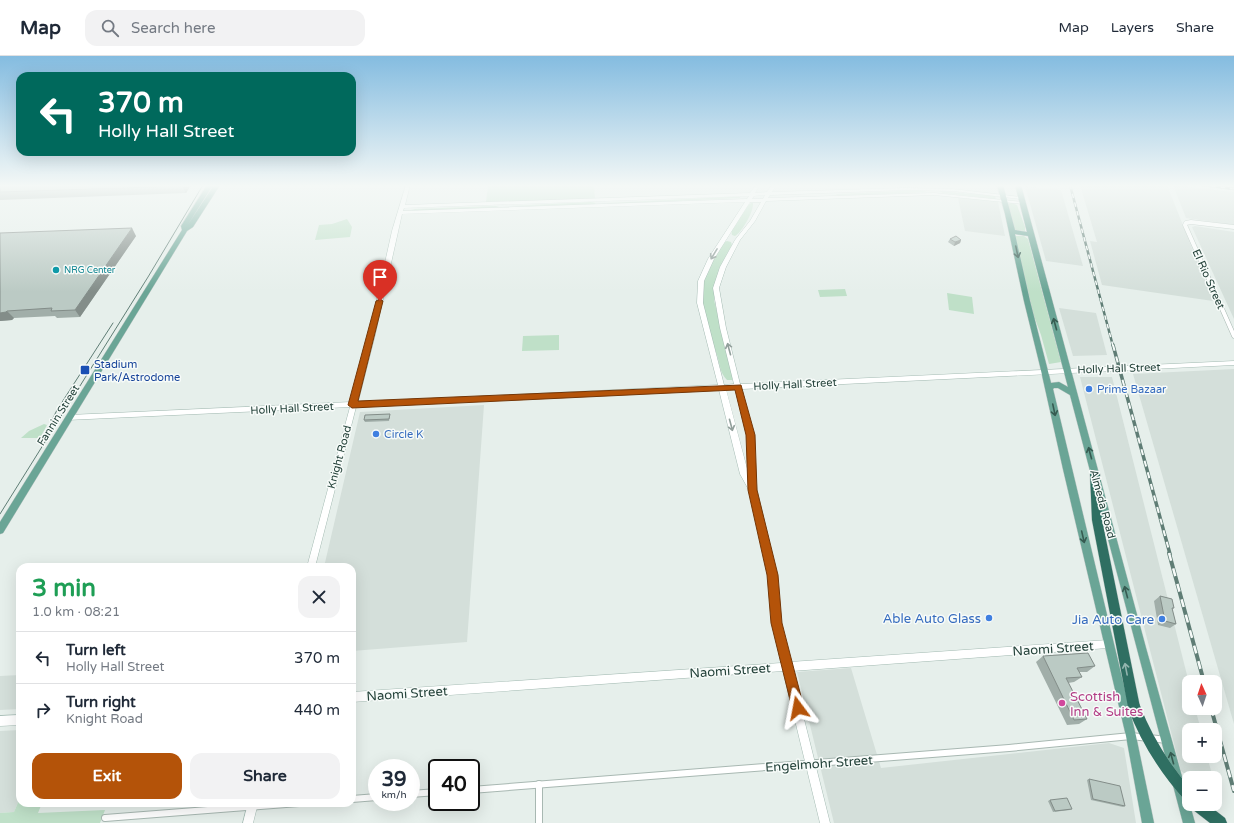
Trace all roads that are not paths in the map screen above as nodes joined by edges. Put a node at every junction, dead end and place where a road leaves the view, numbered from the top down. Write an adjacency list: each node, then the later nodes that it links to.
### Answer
1 (187, 221): 9 (main road, Fannin Street)
2 (194, 221): 9 (main road, Fannin Street)
3 (398, 221): 22 (street, Knight Road)
4 (735, 221): 12 (street)
5 (751, 221): 13 (street)
6 (1009, 221): 10 (main road)
7 (1027, 221): 11 (main road, Almeda Road)
8 (1234, 228): 14 (street, El Rio Street)
9 (185, 230): 23 (main road, Fannin Street)
10 (1012, 232): 11 (main road); 17 (main road, one-way to 17)
11 (1031, 234): 16 (main road, Almeda Road, one-way to 11)
12 (725, 236): 13 (street); 19 (street, one-way to 19)
13 (738, 240): 18 (street, one-way to 13)
14 (1234, 336)
15 (1234, 363): 16 (street, Holly Hall Street)
16 (1068, 370): 17 (street, Holly Hall Street); 21 (main road, Almeda Road)
17 (1045, 372): 18 (street, Holly Hall Street); 20 (main road)
18 (738, 387): 19 (street, Holly Hall Street); 25 (street)
19 (721, 388): 22 (street, Holly Hall Street); 25 (street, one-way to 25)
20 (1049, 389): 21 (main road); 28 (main road, one-way to 28)
21 (1074, 394): 24 (main road, Almeda Road, one-way to 21)
22 (352, 405): 23 (street, Holly Hall Street); 27 (street, Knight Road)
23 (69, 418): 26 (main road, Fannin Street)
24 (1095, 474): 34 (main road, Almeda Road, one-way to 24); 37 (highway, one-way to 24, bridge)
25 (753, 490): 29 (street)
26 (0, 530)
27 (312, 563)
28 (1108, 644): 29 (street, Naomi Street); 33 (main road)
29 (788, 666): 30 (street, Naomi Street); 35 (street)
30 (356, 696)
31 (16, 720): 32 (street)
32 (0, 721)
33 (1131, 736): 34 (street, Engelmohr Street); 35 (street, Engelmohr Street); 45 (main road)
34 (1167, 740): 49 (main road, Almeda Road, one-way to 34)
35 (811, 763): 36 (street, Engelmohr Street); 48 (street)
36 (539, 784): 38 (street, Engelmohr Street); 47 (street)
37 (1182, 788)
38 (480, 789)
39 (368, 798): 40 (street)
40 (356, 799)
41 (229, 807): 44 (street)
42 (252, 807): 46 (street)
43 (1205, 811): 50 (highway)
44 (105, 818)
45 (1147, 820)
46 (248, 823)
47 (539, 823)
48 (825, 823)
49 (1189, 823)
50 (1220, 823)

